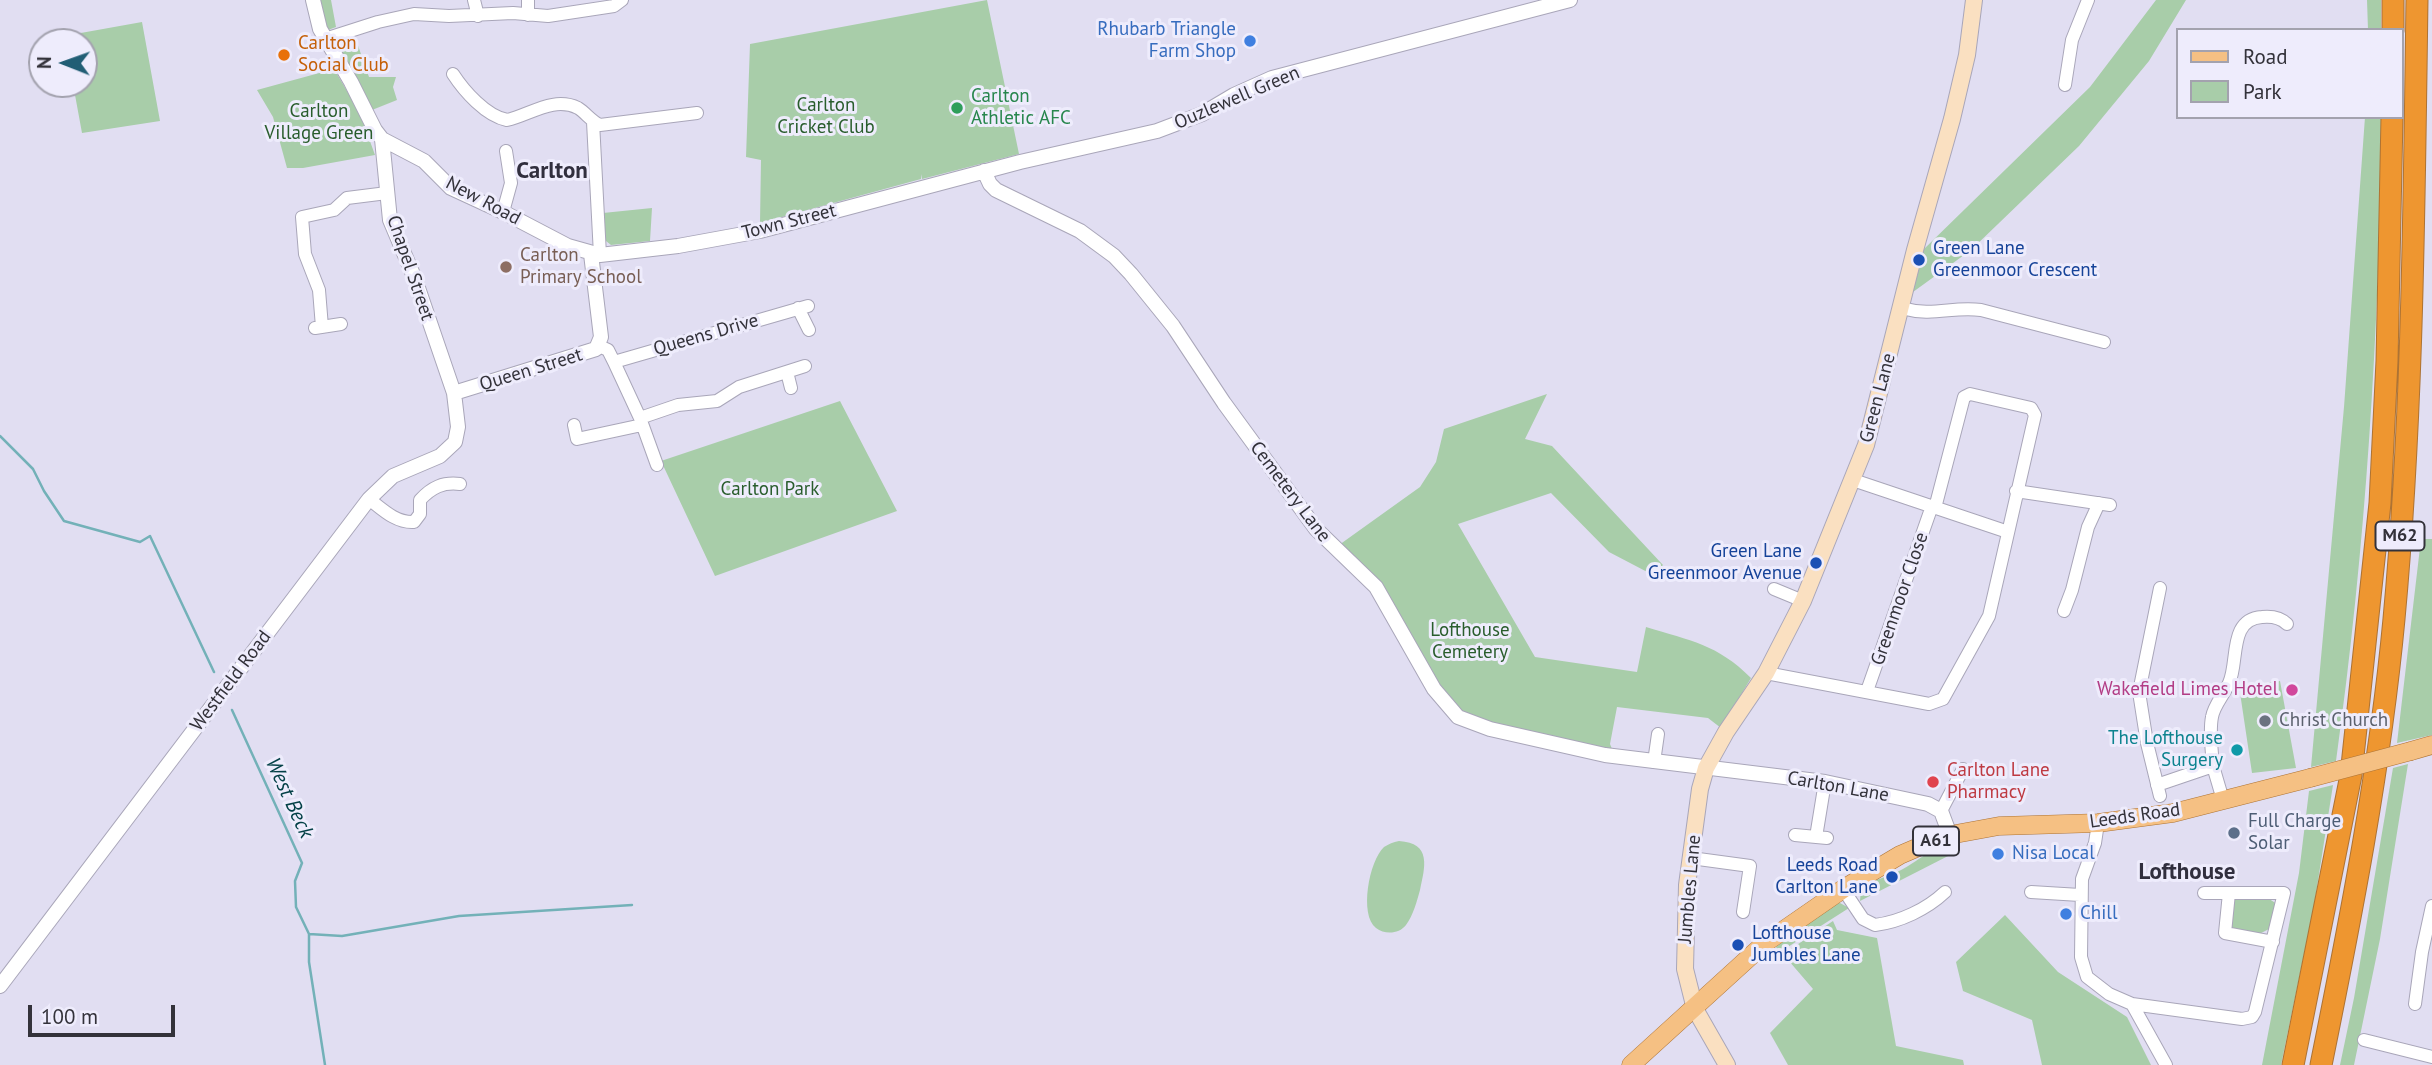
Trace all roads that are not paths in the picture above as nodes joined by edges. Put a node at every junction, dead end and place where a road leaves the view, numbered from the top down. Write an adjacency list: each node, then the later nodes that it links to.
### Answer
1 (313, 0): 13 (street)
2 (474, 0): 11 (street)
3 (528, 0): 10 (street)
4 (622, 0): 10 (street)
5 (1570, 0): 21 (street, Ouzlewell Green)
6 (1974, 0): 25 (main road, Green Lane)
7 (2088, 0): 15 (street)
8 (2393, 0): 12 (highway)
9 (2417, 0): 84 (highway, M62)
10 (528, 15): 11 (street)
11 (478, 16): 13 (street)
12 (2393, 28)
13 (324, 39): 19 (street)
14 (453, 74): 18 (street)
15 (2065, 85)
16 (696, 113): 18 (street)
17 (2392, 119): 83 (highway, M62)
18 (593, 122): 24 (street)
19 (382, 139): 22 (street, Chapel Street); 23 (street, New Road)
20 (506, 151): 23 (street)
21 (984, 171): 24 (street, Town Street); 53 (street, Cemetery Lane)
22 (387, 193): 26 (street); 34 (street, Chapel Street)
23 (503, 212): 24 (street, New Road)
24 (596, 255): 29 (street, Queen Street)
25 (1903, 302): 28 (street); 38 (main road, Green Lane)
26 (341, 324)
27 (809, 330): 30 (street, Queens Drive)
28 (2104, 342)
29 (598, 346): 30 (street); 34 (street, Queen Street)
30 (614, 362): 35 (street)
31 (805, 366): 32 (street)
32 (787, 372): 33 (street); 35 (street)
33 (791, 388)
34 (454, 393): 41 (street, Westfield Road)
35 (641, 421): 36 (street); 37 (street)
36 (574, 425)
37 (657, 465)
38 (1853, 480): 42 (street); 47 (main road, Green Lane)
39 (460, 484): 41 (street)
40 (2016, 491): 42 (street, Greenmoor Close); 43 (street); 46 (street)
41 (369, 499): 74 (street, Westfield Road)
42 (1934, 507): 43 (street); 50 (street, Greenmoor Close)
43 (2008, 532): 50 (street)
44 (2160, 588): 54 (street)
45 (1774, 589): 47 (street)
46 (2052, 600)
47 (1803, 601): 49 (main road, Green Lane)
48 (2287, 624): 54 (street)
49 (1766, 673): 50 (street); 55 (main road, Green Lane)
50 (1867, 691)
51 (1658, 734): 53 (street)
52 (2432, 746): 58 (main road, Leeds Road / A61, bridge)
53 (1654, 762): 55 (street, Cemetery Lane)
54 (2213, 766): 58 (street)
55 (1706, 768): 57 (street, Carlton Lane); 63 (main road, Jumbles Lane)
56 (1963, 769): 59 (street)
57 (1825, 782): 59 (street, Carlton Lane); 61 (street)
58 (2223, 800): 60 (main road, Leeds Road / A61)
59 (1941, 811): 62 (street)
60 (2098, 823): 62 (main road, Leeds Road / A61); 69 (street)
61 (1795, 835)
62 (1950, 835): 64 (main road, Leeds Road / A61)
63 (1690, 858): 71 (street); 77 (main road, Jumbles Lane)
64 (1843, 889): 65 (street); 77 (main road, Leeds Road / A61)
65 (1945, 892)
66 (2031, 892): 69 (street)
67 (2204, 893): 68 (street)
68 (2229, 893): 73 (street); 73 (street)
69 (2080, 895): 75 (street)
70 (2432, 906): 72 (street)
71 (1743, 912)
72 (2430, 925): 76 (street)
73 (2273, 942): 75 (street)
74 (0, 986)
75 (2132, 1004): 82 (street)
76 (2415, 1004)
77 (1695, 1009): 80 (main road, Leeds Road / A61); 81 (main road, Jumbles Lane)
78 (2364, 1040): 79 (street)
79 (2432, 1057)
80 (1631, 1065)
81 (1727, 1065)
82 (2166, 1065)
83 (2293, 1065)
84 (2321, 1065)

